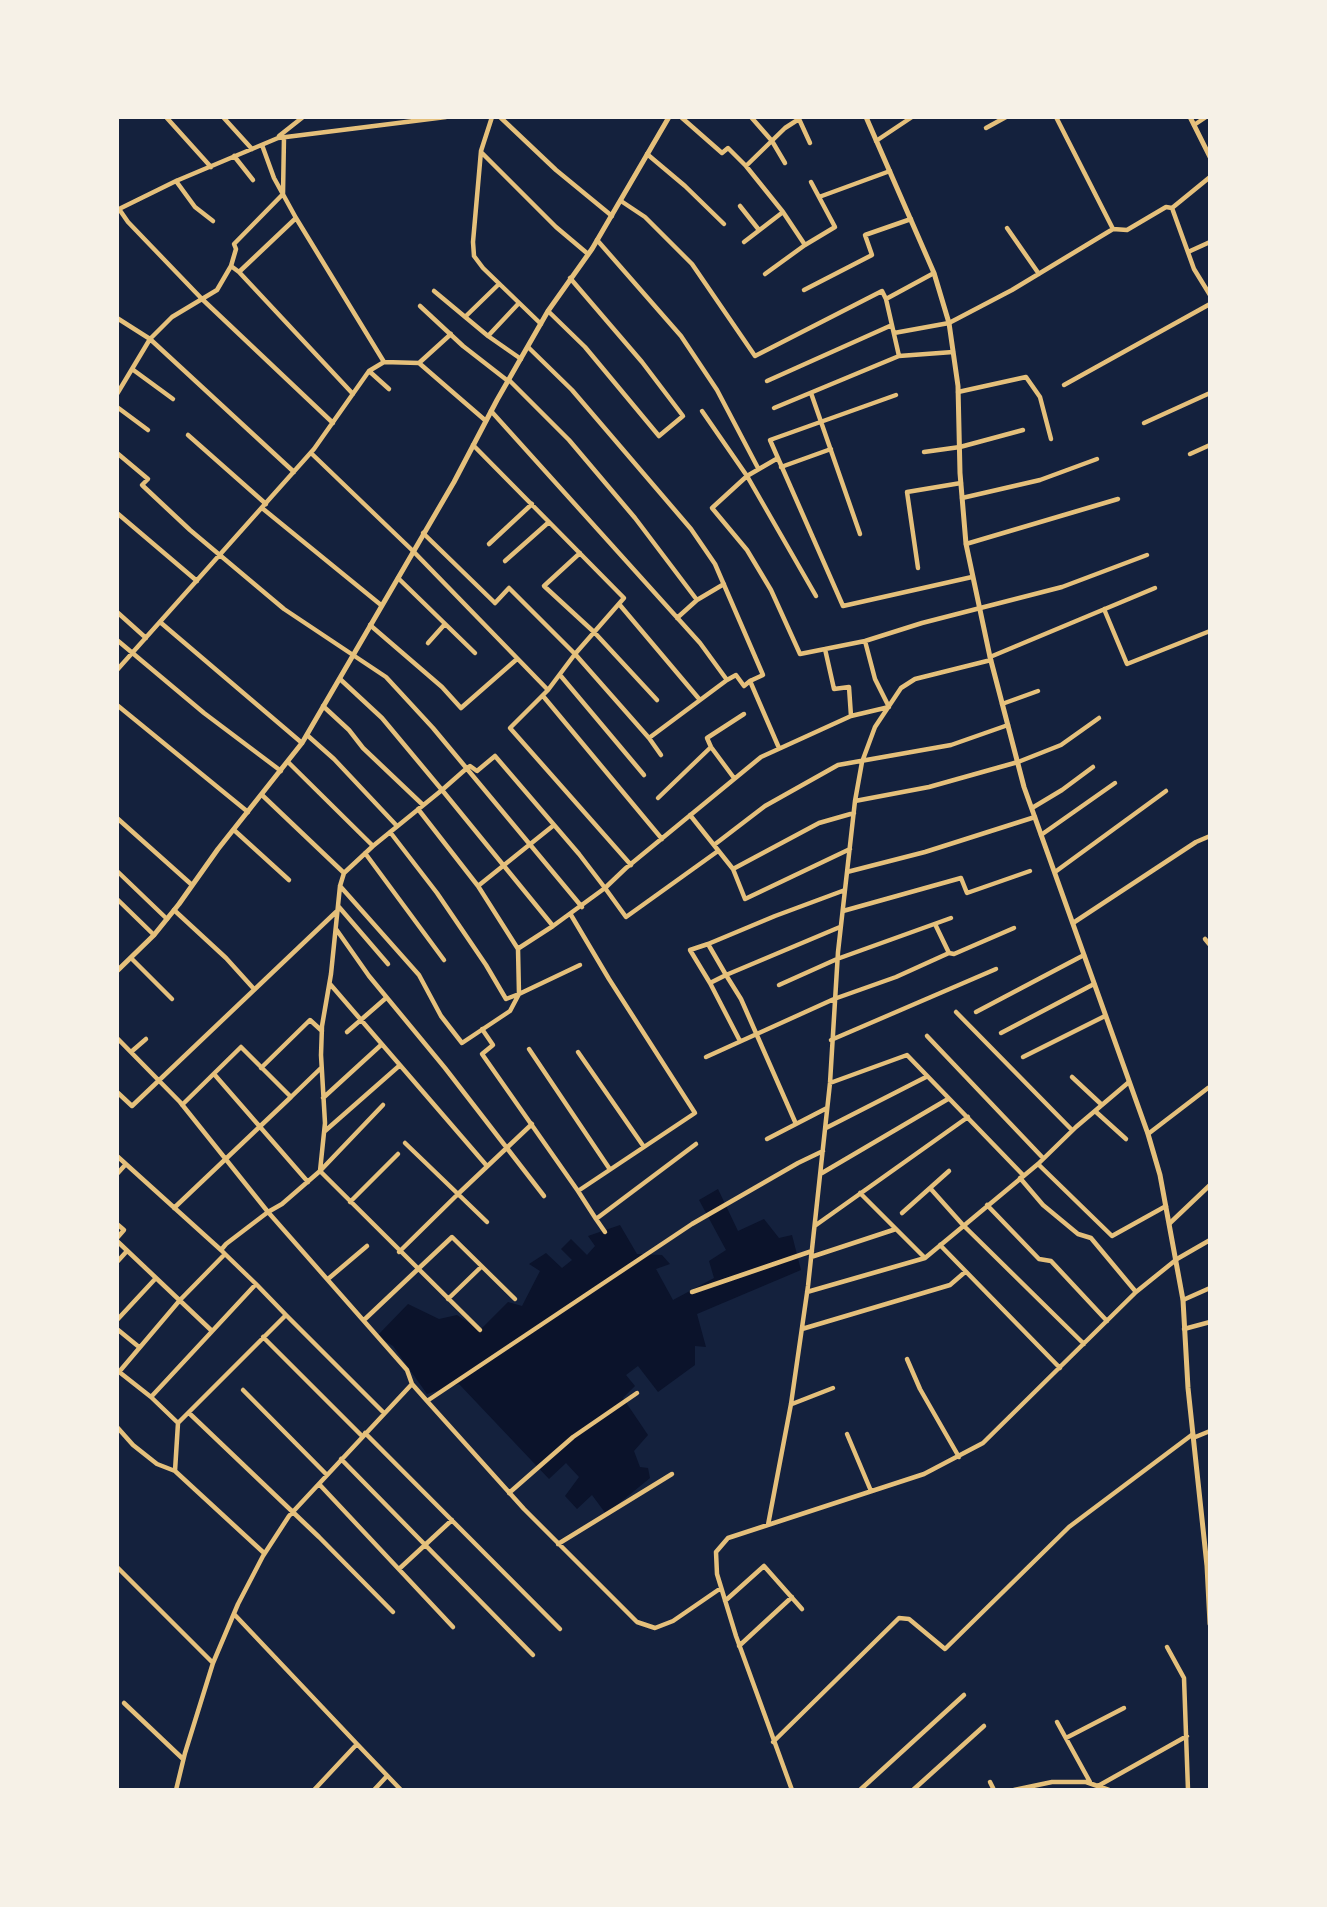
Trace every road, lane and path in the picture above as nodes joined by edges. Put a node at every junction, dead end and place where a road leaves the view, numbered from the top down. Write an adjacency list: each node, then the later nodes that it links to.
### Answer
1 (166, 117): 32 (street)
2 (223, 117): 25 (street)
3 (446, 117): 19 (street)
4 (492, 117): 26 (street)
5 (500, 117): 45 (street)
6 (669, 117): 27 (street)
7 (681, 117): 31 (street)
8 (751, 117): 21 (street)
9 (866, 117): 22 (street)
10 (912, 117): 22 (street)
11 (1006, 117): 18 (street)
12 (1056, 117): 51 (street)
13 (1190, 117): 17 (street)
14 (1206, 117): 17 (street)
15 (299, 118): 20 (street)
16 (798, 118): 21 (street); 23 (street)
17 (1194, 125): 29 (street)
18 (986, 128)
19 (284, 137): 20 (street); 38 (street)
20 (278, 138): 24 (street)
21 (772, 141): 30 (street); 31 (street)
22 (876, 141): 33 (street)
23 (810, 143)
24 (262, 145): 25 (street); 38 (street)
25 (252, 149): 28 (street)
26 (481, 151): 58 (street); 65 (street)
27 (647, 154): 40 (street); 49 (street)
28 (234, 156): 32 (street); 35 (street)
29 (1210, 157)
30 (785, 163)
31 (746, 166): 44 (street)
32 (211, 167): 36 (street)
33 (890, 171): 39 (street); 47 (street)
34 (1210, 177): 42 (street)
35 (253, 180)
36 (176, 181): 43 (street); 48 (street)
37 (811, 182): 39 (street)
38 (283, 194): 46 (street); 59 (street)
39 (819, 197): 56 (street)
40 (621, 201): 45 (street); 70 (street)
41 (740, 205): 52 (street)
42 (1172, 208): 51 (street); 57 (street)
43 (118, 210): 69 (street)
44 (783, 212): 52 (street); 56 (street)
45 (612, 216): 53 (street)
46 (296, 218): 60 (street); 88 (street)
47 (911, 219): 61 (street); 66 (street)
48 (213, 221)
49 (724, 224)
50 (1007, 228): 63 (street)
51 (1113, 229): 63 (street)
52 (759, 230): 54 (street)
53 (597, 240): 58 (street); 126 (street)
54 (744, 242)
55 (1210, 242): 57 (street)
56 (805, 245): 62 (street)
57 (1188, 252): 68 (street)
58 (588, 254): 64 (street)
59 (232, 266): 60 (street); 69 (street)
60 (239, 272): 100 (street)
61 (934, 273): 70 (street); 77 (street)
62 (765, 274)
63 (1039, 274): 77 (street)
64 (570, 278): 74 (street); 74 (street)
65 (499, 284): 71 (street); 75 (street)
66 (804, 290)
67 (434, 291): 75 (street)
68 (1209, 294)
69 (202, 299): 83 (street); 110 (street)
70 (886, 299): 79 (street)
71 (519, 303): 78 (street); 82 (street)
72 (1210, 304): 94 (street)
73 (420, 306): 81 (street)
74 (548, 311): 78 (street)
75 (464, 317): 82 (street)
76 (117, 318): 83 (street)
77 (949, 323): 80 (street); 85 (street)
78 (541, 324): 84 (street)
79 (892, 325): 80 (street); 93 (street)
80 (894, 333): 86 (street)
81 (451, 334): 89 (street); 92 (street)
82 (488, 336): 87 (street)
83 (150, 339): 90 (street); 127 (street)
84 (528, 347): 87 (street); 149 (street)
85 (953, 352): 86 (street); 96 (street)
86 (899, 356): 97 (street)
87 (521, 359): 92 (street)
88 (384, 362): 89 (street); 91 (street)
89 (419, 363): 107 (street)
90 (132, 369): 99 (street); 102 (street)
91 (369, 370): 95 (street); 100 (street)
92 (509, 380): 105 (street); 152 (street)
93 (767, 381)
94 (1064, 385)
95 (389, 389)
96 (958, 392): 114 (street); 117 (street)
97 (811, 393): 104 (street); 108 (street)
98 (1210, 393): 109 (street)
99 (117, 394)
100 (353, 394): 110 (street)
101 (896, 395): 108 (street)
102 (173, 399)
103 (117, 407): 111 (street)
104 (774, 408)
105 (491, 411): 107 (street); 158 (street)
106 (702, 411): 128 (street)
107 (486, 421): 115 (street)
108 (821, 421): 118 (street); 123 (street)
109 (1144, 423)
110 (333, 424): 121 (street)
111 (148, 430)
112 (1023, 430): 117 (street)
113 (188, 435): 133 (street)
114 (1051, 439)
115 (473, 445): 132 (street); 136 (street)
116 (1210, 445): 122 (street)
117 (960, 447): 119 (street); 129 (street)
118 (831, 449): 125 (street); 137 (street)
119 (924, 452)
120 (117, 453): 142 (street)
121 (311, 453): 127 (street); 140 (street)
122 (1190, 454)
123 (778, 458): 125 (street); 126 (street)
124 (1097, 458): 130 (street)
125 (781, 467): 146 (street)
126 (758, 468): 128 (street)
127 (294, 472): 133 (street)
128 (747, 476): 151 (street); 168 (street)
129 (961, 483): 130 (street); 145 (street)
130 (962, 498): 139 (street)
131 (1118, 499): 139 (street)
132 (532, 504): 135 (street); 138 (street)
133 (264, 506): 142 (street); 154 (street)
134 (117, 513): 148 (street)
135 (549, 522): 141 (street); 144 (street)
136 (424, 533): 140 (street); 172 (street)
137 (860, 534)
138 (489, 544)
139 (966, 544): 146 (street)
140 (413, 551): 147 (street); 174 (street)
141 (580, 553): 153 (street); 163 (street)
142 (220, 555): 148 (street); 171 (street)
143 (1147, 555): 155 (street)
144 (505, 561)
145 (918, 568)
146 (972, 576): 155 (street)
147 (397, 577): 154 (street); 160 (street)
148 (197, 581): 159 (street)
149 (724, 583): 152 (street); 179 (street)
150 (1155, 588): 156 (street)
151 (816, 596)
152 (697, 600): 158 (street)
153 (618, 604): 163 (street); 184 (street)
154 (381, 605): 161 (street)
155 (980, 610): 166 (street); 173 (street)
156 (1104, 610): 162 (street); 173 (street)
157 (117, 612): 164 (street)
158 (677, 618): 178 (street)
159 (160, 622): 164 (street); 195 (street)
160 (446, 624): 167 (street); 170 (street)
161 (370, 625): 171 (street); 174 (street)
162 (1210, 631)
163 (594, 632): 172 (street); 183 (street)
164 (146, 638): 169 (street)
165 (117, 640): 169 (street)
166 (865, 641): 168 (street); 188 (street)
167 (428, 643)
168 (825, 649): 190 (street)
169 (132, 653): 175 (street); 204 (street)
170 (475, 653)
171 (354, 654): 177 (street); 203 (street)
172 (575, 654): 176 (street); 194 (street)
173 (990, 658): 185 (street); 188 (street)
174 (517, 659): 180 (street)
175 (117, 670)
176 (559, 675): 180 (street); 205 (street)
177 (340, 679): 187 (street); 208 (street)
178 (727, 680): 179 (street); 184 (street)
179 (750, 681): 197 (street)
180 (548, 690): 182 (street)
181 (1038, 691): 185 (street)
182 (542, 696): 227 (street); 234 (street)
183 (656, 700)
184 (700, 700): 194 (street)
185 (1002, 704): 192 (street)
186 (117, 705): 216 (street)
187 (323, 706): 193 (street); 213 (street)
188 (888, 707): 190 (street); 200 (street)
189 (744, 714): 196 (street)
190 (850, 716): 197 (street)
191 (1098, 718): 201 (street)
192 (1008, 725): 200 (street); 201 (street)
193 (307, 735): 195 (street); 222 (street)
194 (649, 738): 198 (street)
195 (302, 743): 199 (street)
196 (711, 747): 206 (street); 211 (street)
197 (779, 748): 206 (street)
198 (661, 755)
199 (288, 762): 204 (street); 230 (street)
200 (863, 762): 212 (street); 229 (street)
201 (1018, 762): 212 (street); 214 (street)
202 (1093, 766): 214 (street)
203 (467, 768): 208 (street); 221 (street); 228 (street)
204 (281, 771): 210 (street)
205 (644, 775)
206 (734, 778): 218 (street)
207 (1115, 783): 225 (street)
208 (442, 790): 213 (street); 235 (street)
209 (1166, 790): 240 (street)
210 (262, 795): 216 (street); 241 (street)
211 (659, 798)
212 (855, 801): 217 (street)
213 (423, 804): 215 (street)
214 (1032, 807): 219 (street)
215 (418, 809): 222 (street); 245 (street)
216 (248, 813): 223 (street)
217 (854, 813): 231 (street); 236 (street)
218 (690, 815): 227 (street); 229 (street)
219 (1035, 817): 225 (street); 239 (street)
220 (117, 818): 243 (street)
221 (554, 825): 228 (street); 246 (street)
222 (397, 826): 224 (street)
223 (234, 830): 242 (street); 243 (street)
224 (390, 832): 230 (street); 282 (street)
225 (1041, 835): 240 (street)
226 (1210, 836): 256 (street)
227 (662, 839): 234 (street)
228 (530, 845): 235 (street); 249 (street)
229 (714, 845): 232 (street)
230 (373, 846): 233 (street)
231 (850, 849): 236 (street); 239 (street)
232 (718, 851): 236 (street); 246 (street)
233 (365, 853): 241 (street); 271 (street)
234 (631, 864): 246 (street)
235 (504, 867): 245 (street); 258 (street)
236 (733, 869)
237 (117, 871): 255 (street)
238 (1030, 871): 252 (street)
239 (847, 872): 247 (street)
240 (1055, 872): 256 (street)
241 (344, 873): 244 (street)
242 (289, 880)
243 (192, 885): 251 (street)
244 (340, 886): 250 (street); 290 (street)
245 (478, 886): 266 (street)
246 (605, 888): 249 (street)
247 (845, 891): 252 (street); 264 (street)
248 (117, 899): 262 (street)
249 (582, 907): 253 (street)
250 (337, 909): 260 (street); 272 (street); 281 (street)
251 (174, 910): 255 (street); 281 (street)
252 (843, 911): 259 (street)
253 (571, 915): 258 (street); 337 (street)
254 (951, 918): 257 (street)
255 (167, 919): 262 (street)
256 (1073, 923): 268 (street)
257 (935, 924): 267 (street); 270 (street)
258 (553, 926): 266 (street)
259 (841, 927): 270 (street); 276 (street)
260 (335, 928): 277 (street); 283 (street)
261 (1014, 928): 267 (street)
262 (154, 935): 269 (street)
263 (1205, 939): 265 (street)
264 (708, 944): 276 (street); 278 (street)
265 (1210, 945)
266 (518, 948): 282 (street)
267 (948, 953): 285 (street)
268 (1084, 956): 279 (street); 287 (street)
269 (131, 958): 275 (street); 284 (street)
270 (837, 959): 280 (street); 285 (street)
271 (444, 960)
272 (388, 964)
273 (580, 965): 282 (street)
274 (996, 969): 298 (street)
275 (117, 971)
276 (726, 975): 278 (street); 294 (street)
277 (329, 983): 289 (street); 291 (street)
278 (710, 983): 299 (street)
279 (1094, 984): 288 (street); 293 (street)
280 (779, 985)
281 (254, 989): 312 (street)
282 (519, 993): 290 (street)
283 (386, 998): 289 (street); 338 (street)
284 (172, 999)
285 (834, 999): 294 (street); 298 (street)
286 (957, 1012): 330 (street)
287 (976, 1012)
288 (1105, 1016): 305 (street); 313 (street)
289 (360, 1020): 292 (street); 300 (street)
290 (482, 1029): 326 (street)
291 (322, 1031): 307 (street); 308 (street)
292 (347, 1032)
293 (1001, 1033)
294 (757, 1034): 299 (street); 327 (street)
295 (927, 1036): 342 (street)
296 (117, 1038): 302 (street)
297 (146, 1039): 302 (street)
298 (831, 1040): 314 (street)
299 (740, 1041): 304 (street)
300 (381, 1045): 306 (street); 318 (street)
301 (529, 1049): 347 (street)
302 (131, 1052): 312 (street)
303 (578, 1052): 337 (street)
304 (706, 1057)
305 (1023, 1057)
306 (399, 1066): 331 (street); 346 (street)
307 (261, 1068): 309 (street); 317 (street)
308 (321, 1068): 317 (street); 318 (street)
309 (214, 1074): 320 (street); 328 (street)
310 (926, 1077): 314 (street); 319 (street); 329 (street)
311 (1072, 1077): 322 (street)
312 (160, 1081): 316 (street); 320 (street)
313 (1129, 1082): 322 (street); 332 (street)
314 (830, 1083): 323 (street)
315 (1208, 1088): 332 (street)
316 (117, 1092)
317 (290, 1097): 328 (street)
318 (323, 1099): 331 (street)
319 (948, 1099): 325 (street); 351 (street)
320 (182, 1105): 343 (street)
321 (383, 1105): 348 (street)
322 (1102, 1105): 324 (street)
323 (827, 1108): 327 (street); 329 (street)
324 (1095, 1111): 330 (street); 334 (street)
325 (968, 1117): 352 (street); 357 (street)
326 (532, 1124): 338 (street); 356 (street)
327 (796, 1124): 333 (street)
328 (260, 1126): 343 (street); 353 (street)
329 (825, 1129): 339 (street)
330 (1072, 1130): 342 (street)
331 (324, 1132): 348 (street)
332 (1148, 1134): 362 (street)
333 (768, 1139)
334 (1126, 1139)
335 (405, 1143): 358 (street)
336 (696, 1144): 366 (street)
337 (645, 1147): 347 (street)
338 (505, 1148): 346 (street); 359 (street)
339 (824, 1150): 351 (street); 420 (street)
340 (398, 1154): 360 (street)
341 (117, 1156): 344 (street)
342 (1044, 1158): 345 (street)
343 (226, 1159): 363 (street); 364 (street)
344 (126, 1164): 350 (street); 363 (street)
345 (1038, 1164): 352 (street); 362 (street)
346 (487, 1166): 358 (street)
347 (609, 1168): 356 (street)
348 (320, 1171): 353 (street); 360 (street)
349 (949, 1171): 355 (street)
350 (117, 1174)
351 (821, 1174): 370 (street)
352 (1021, 1177): 361 (street); 394 (street)
353 (308, 1182): 364 (street)
354 (1210, 1185): 368 (street)
355 (930, 1188): 365 (street); 371 (street)
356 (578, 1191): 366 (street)
357 (860, 1193): 370 (street); 372 (street)
358 (457, 1194): 367 (street); 380 (street)
359 (544, 1196)
360 (350, 1202): 380 (street)
361 (987, 1205): 371 (street); 402 (street)
362 (1166, 1206): 368 (street)
363 (174, 1208): 379 (street)
364 (268, 1212): 379 (street); 389 (street)
365 (902, 1213)
366 (596, 1219): 373 (street)
367 (486, 1222)
368 (1170, 1223): 383 (street)
369 (117, 1224): 374 (street)
370 (815, 1225): 381 (street)
371 (963, 1225): 376 (street); 410 (street)
372 (896, 1229): 381 (street); 382 (street)
373 (605, 1232)
374 (117, 1240): 378 (street)
375 (1210, 1240): 383 (street)
376 (940, 1245): 382 (street); 387 (street)
377 (367, 1246): 389 (street)
378 (127, 1251): 384 (street); 388 (street)
379 (223, 1252): 390 (street); 397 (street)
380 (399, 1252): 386 (street)
381 (812, 1254): 392 (street); 393 (street)
382 (925, 1258): 393 (street)
383 (1177, 1259): 394 (street); 398 (street)
384 (117, 1262)
385 (481, 1267): 386 (street); 395 (street); 396 (street)
386 (418, 1271): 395 (street); 401 (street)
387 (965, 1272): 405 (street); 413 (street)
388 (156, 1278): 397 (street); 400 (street)
389 (328, 1279): 401 (street)
390 (256, 1284): 399 (street); 408 (street)
391 (1210, 1288): 398 (street)
392 (692, 1292)
393 (807, 1292): 405 (street)
394 (1136, 1292): 402 (street)
395 (448, 1299): 407 (street)
396 (515, 1299)
397 (180, 1300): 408 (street); 411 (street)
398 (1183, 1300): 406 (street)
399 (286, 1315): 409 (street); 423 (street)
400 (117, 1320)
401 (363, 1320): 415 (street)
402 (1107, 1321): 410 (street)
403 (1210, 1322): 406 (street)
404 (117, 1329): 411 (street)
405 (802, 1329): 421 (street)
406 (1183, 1329): 429 (street)
407 (480, 1330)
408 (212, 1331): 419 (street)
409 (263, 1338): 422 (street); 428 (street)
410 (1084, 1344): 413 (street)
411 (139, 1347): 414 (street)
412 (907, 1359): 430 (street)
413 (1060, 1368): 430 (street)
414 (118, 1371): 419 (street)
415 (412, 1384): 420 (street); 423 (street)
416 (832, 1388): 421 (street)
417 (243, 1390): 434 (street)
418 (637, 1393): 437 (street)
419 (151, 1397): 424 (street)
420 (427, 1401): 437 (street)
421 (791, 1404): 440 (street)
422 (189, 1413): 424 (street); 438 (street)
423 (384, 1413): 428 (street)
424 (178, 1423): 432 (street)
425 (117, 1427): 432 (street)
426 (1210, 1431): 429 (street)
427 (847, 1434): 436 (street)
428 (364, 1435): 431 (street); 439 (street)
429 (1193, 1436): 442 (street); 467 (street)
430 (959, 1457): 436 (street)
431 (341, 1459): 434 (street); 443 (street)
432 (175, 1471): 444 (street)
433 (672, 1474): 441 (street)
434 (327, 1475): 435 (street)
435 (319, 1484): 438 (street); 446 (street)
436 (871, 1491): 440 (street)
437 (509, 1493): 441 (street)
438 (293, 1513): 444 (street); 451 (street)
439 (452, 1520): 443 (street); 455 (street)
440 (768, 1525): 447 (street)
441 (558, 1544): 447 (street)
442 (1207, 1544): 453 (street)
443 (425, 1545): 446 (street); 458 (street)
444 (264, 1553): 452 (street)
445 (117, 1567): 459 (street)
446 (399, 1569): 454 (street)
447 (721, 1588): 449 (street)
448 (792, 1597): 449 (street); 450 (street); 456 (street)
449 (725, 1601): 456 (street)
450 (802, 1609)
451 (393, 1612)
452 (234, 1614): 459 (street); 468 (street)
453 (1210, 1624)
454 (453, 1627)
455 (560, 1629)
456 (739, 1646): 467 (street)
457 (1167, 1647): 465 (street)
458 (533, 1655)
459 (213, 1663): 469 (street)
460 (964, 1695): 479 (street)
461 (124, 1703): 469 (street)
462 (1124, 1708): 466 (street)
463 (1057, 1722): 466 (street)
464 (984, 1726): 480 (street)
465 (1186, 1735): 473 (street); 484 (street)
466 (1066, 1738): 472 (street)
467 (773, 1742): 478 (street)
468 (357, 1744): 470 (street); 475 (street)
469 (184, 1759): 474 (street)
470 (387, 1776): 476 (street); 477 (street)
471 (990, 1782): 481 (street)
472 (1091, 1784): 473 (street); 482 (street)
473 (1098, 1786): 483 (street)
474 (176, 1790)
475 (314, 1790)
476 (374, 1790)
477 (401, 1790)
478 (792, 1790)
479 (860, 1790)
480 (913, 1790)
481 (994, 1790)
482 (1014, 1790)
483 (1109, 1790)
484 (1188, 1790)

